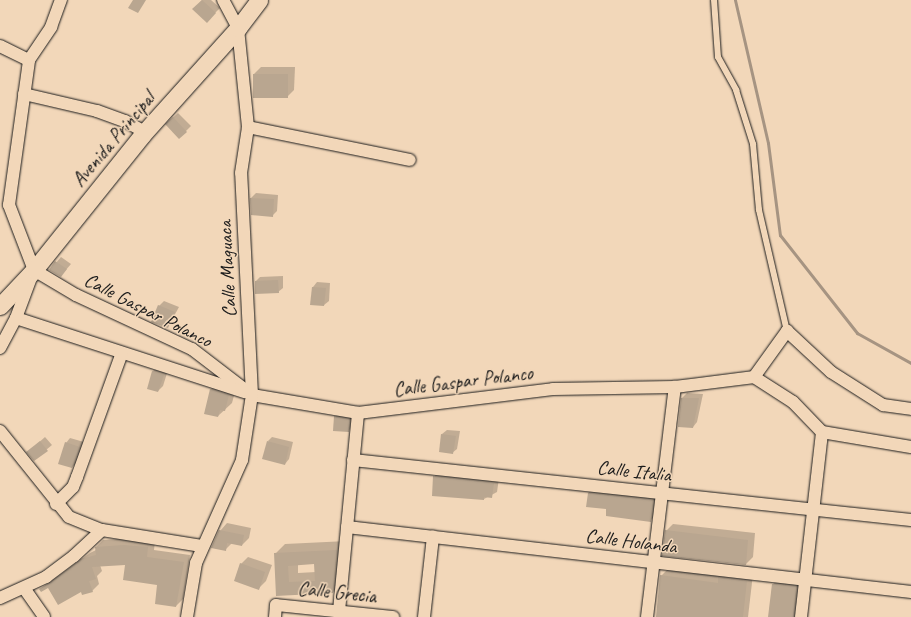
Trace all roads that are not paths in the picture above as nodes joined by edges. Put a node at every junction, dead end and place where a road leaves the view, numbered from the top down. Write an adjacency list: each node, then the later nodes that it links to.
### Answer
1 (61, 0): 7 (street)
2 (223, 0): 5 (street)
3 (259, 0): 5 (main road, Avenida Principal)
4 (714, 0): 16 (lane)
5 (238, 28): 9 (street, Calle Maguaca); 10 (main road, Avenida Principal)
6 (0, 46): 7 (street)
7 (29, 60): 8 (street)
8 (24, 94): 10 (street); 12 (street)
9 (248, 127): 11 (street); 21 (street, Calle Maguaca)
10 (145, 132): 13 (main road, Avenida Principal)
11 (410, 160)
12 (4, 206): 13 (street)
13 (34, 270): 14 (main road, Avenida Principal); 15 (street); 21 (street, Calle Gaspar Polanco)
14 (0, 306)
15 (16, 318): 17 (street); 18 (street)
16 (788, 330): 19 (street); 22 (street)
17 (0, 348)
18 (122, 353): 21 (street); 29 (street)
19 (754, 377): 20 (street, Calle Gaspar Polanco); 25 (street)
20 (675, 387): 23 (street, Calle Gaspar Polanco); 28 (street)
21 (252, 395): 23 (street, Calle Gaspar Polanco); 35 (street, Calle Maguaca)
22 (911, 409)
23 (358, 413): 27 (street)
24 (0, 431): 29 (street)
25 (822, 432): 26 (street); 30 (street)
26 (911, 446)
27 (353, 460): 28 (street, Calle Italia); 32 (street)
28 (662, 493): 30 (street, Calle Italia); 36 (street)
29 (56, 504): 33 (street)
30 (813, 510): 31 (street, Calle Italia); 37 (street)
31 (911, 520)
32 (347, 527): 34 (street, Calle Holanda); 42 (street)
33 (102, 530): 35 (street); 38 (street)
34 (433, 537): 36 (street, Calle Holanda); 46 (street)
35 (202, 546): 44 (street, Calle Maguaca)
36 (654, 562): 37 (street, Calle Holanda); 47 (street)
37 (805, 580): 39 (street, Calle Holanda); 48 (street)
38 (24, 588): 40 (street); 43 (street)
39 (911, 592)
40 (0, 598)
41 (276, 611): 42 (street, Calle Grecia)
42 (339, 611): 45 (street, Calle Grecia)
43 (44, 617)
44 (187, 617)
45 (393, 617)
46 (424, 617)
47 (647, 617)
48 (801, 617)

